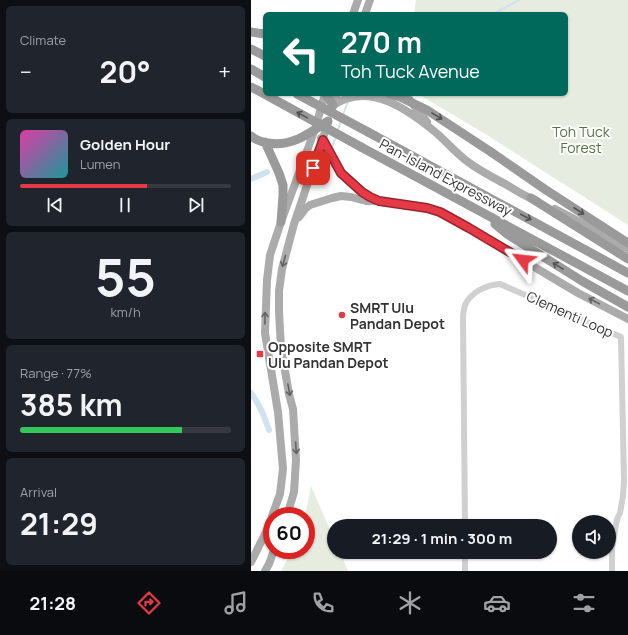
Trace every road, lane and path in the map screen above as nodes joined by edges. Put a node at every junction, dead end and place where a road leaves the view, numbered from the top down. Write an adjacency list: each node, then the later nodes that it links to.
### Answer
1 (358, 0): 3 (main road)
2 (370, 0): 4 (main road); 5 (main road)
3 (354, 12)
4 (366, 12)
5 (371, 12)
6 (251, 32): 7 (highway)
7 (263, 34)
8 (251, 49): 9 (highway)
9 (263, 55)
10 (251, 69): 11 (highway)
11 (263, 76)
12 (254, 88): 13 (highway, Pan-Island Expressway, one-way to 12, bridge)
13 (263, 93)
14 (269, 96): 31 (highway, Pan-Island Expressway, one-way to 14, bridge)
15 (301, 96): 37 (highway, Pan-Island Expressway, one-way to 37, bridge)
16 (324, 96): 22 (main road)
17 (326, 96): 21 (highway)
18 (336, 96): 21 (main road)
19 (394, 96): 34 (highway, one-way to 34, bridge)
20 (407, 96): 25 (main road)
21 (333, 105): 22 (main road); 23 (main road); 25 (main road)
22 (319, 116): 24 (main road)
23 (328, 121): 24 (highway); 27 (main road)
24 (315, 129): 27 (main road); 28 (highway); 32 (main road)
25 (435, 132): 29 (main road)
26 (251, 136): 28 (highway)
27 (323, 140): 30 (main road); 33 (main road)
28 (265, 142): 32 (highway)
29 (531, 198): 35 (main road); 36 (highway)
30 (379, 201): 33 (main road); 40 (main road, one-way to 30)
31 (482, 213): 38 (highway, Pan-Island Expressway); 39 (highway, one-way to 31)
32 (281, 222): 41 (main road, one-way to 32)
33 (294, 224): 42 (main road, one-way to 42)
34 (628, 243)
35 (628, 249)
36 (628, 259)
37 (628, 273)
38 (628, 291)
39 (628, 307)
40 (628, 319)
41 (275, 507)
42 (290, 507)
43 (465, 519): 50 (street, Clementi Loop)
44 (263, 538): 47 (main road)
45 (271, 559): 48 (main road)
46 (465, 559): 49 (street)
47 (251, 562)
48 (265, 571)
49 (465, 571)
50 (612, 571)

